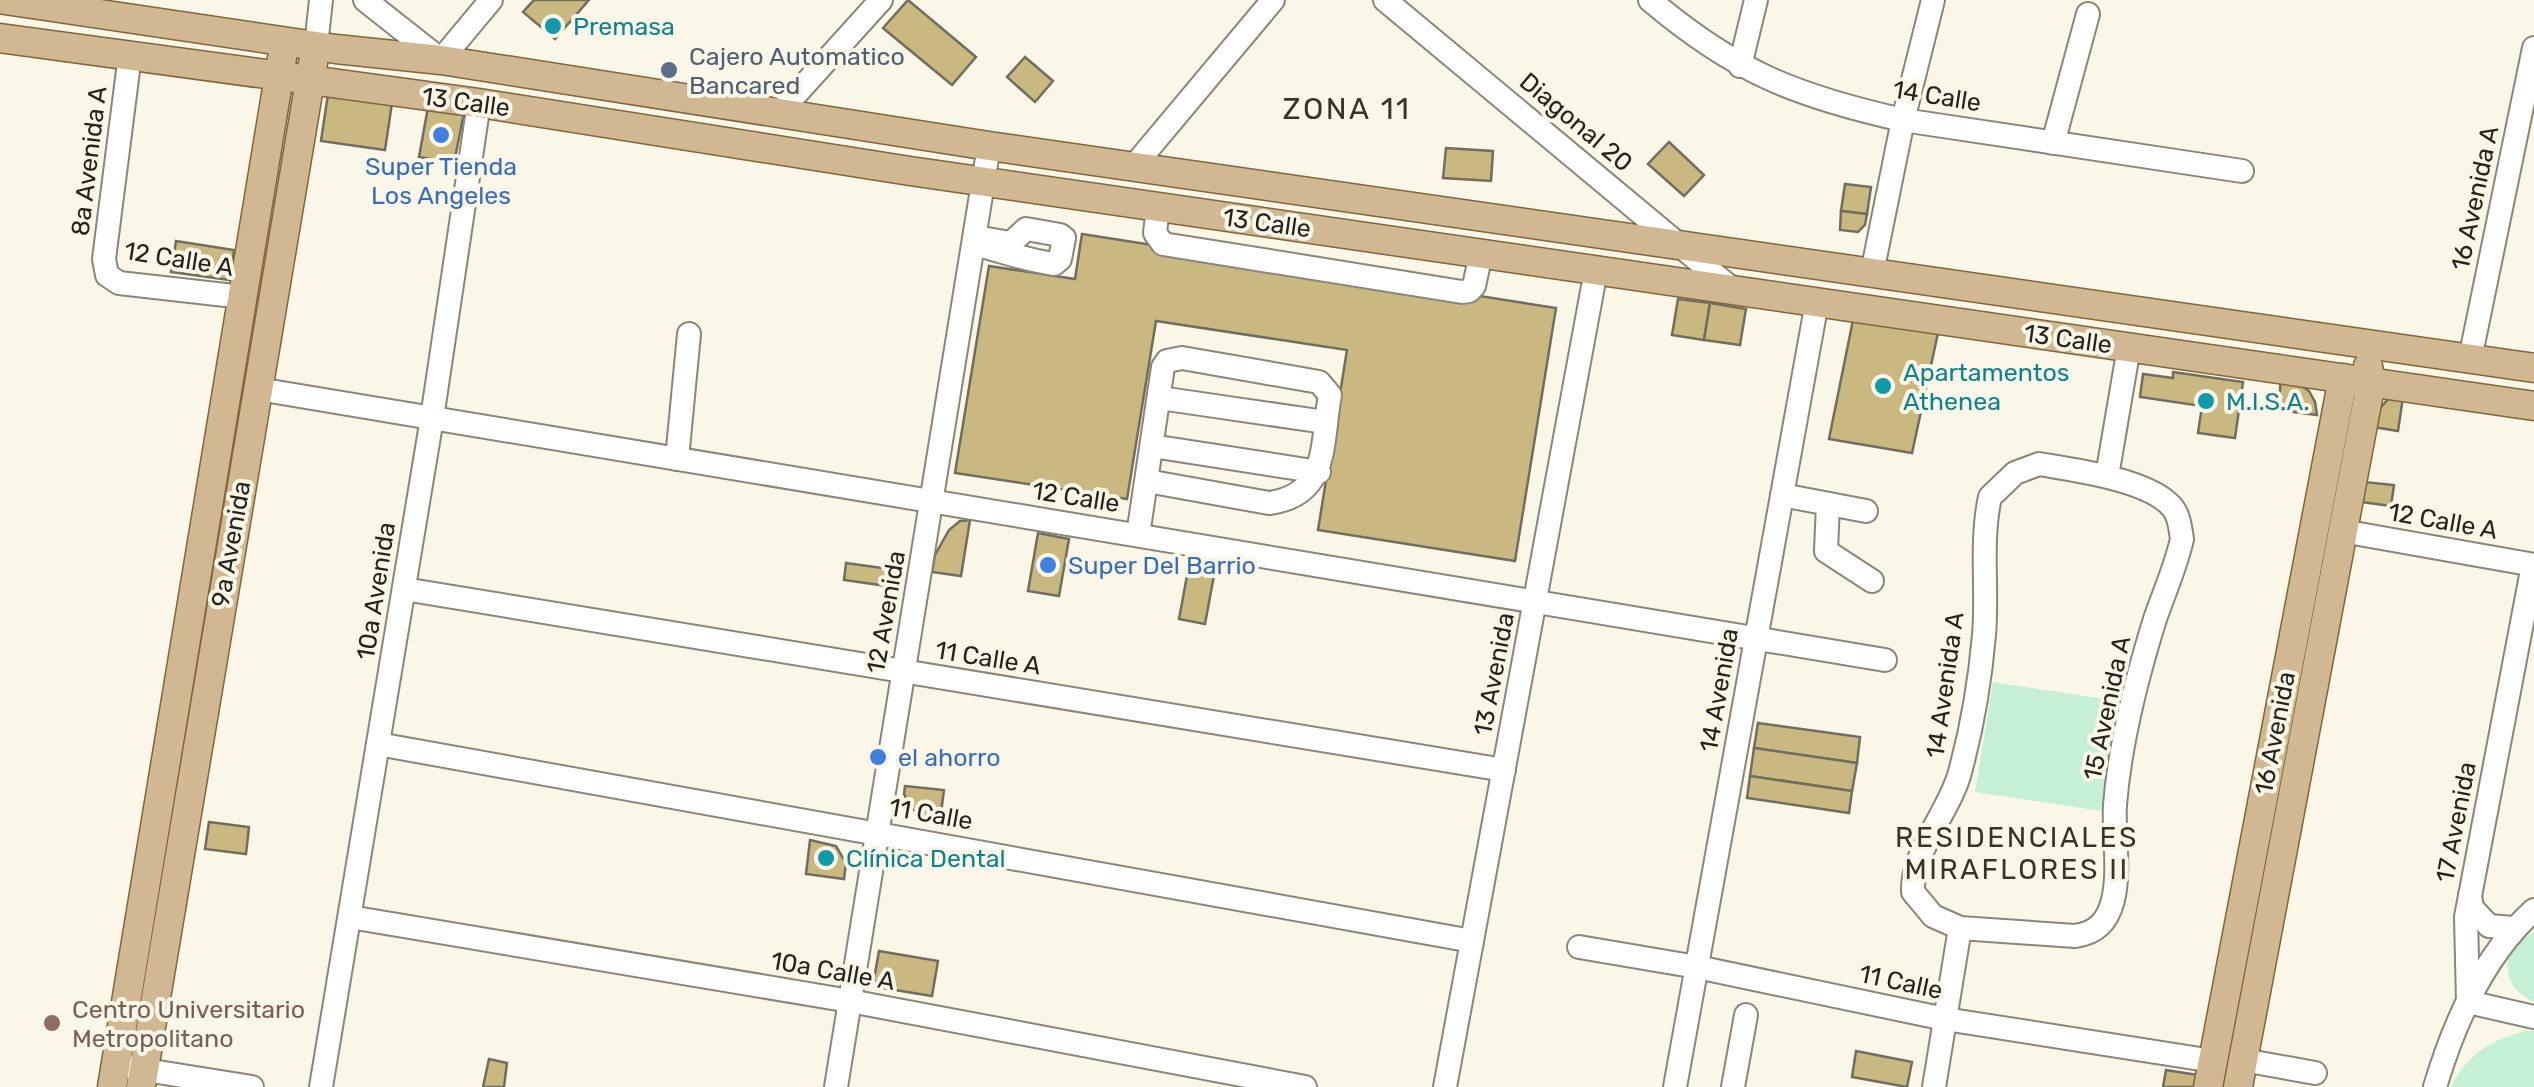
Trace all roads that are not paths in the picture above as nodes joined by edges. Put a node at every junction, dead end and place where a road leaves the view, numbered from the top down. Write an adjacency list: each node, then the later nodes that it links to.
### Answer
1 (5, 0): 15 (main road, 13 Calle)
2 (321, 0): 16 (street, 9a Avenida)
3 (365, 0): 19 (street)
4 (491, 0): 19 (street)
5 (847, 0): 12 (street)
6 (1273, 0): 28 (street)
7 (1385, 0): 32 (street, Diagonal 20)
8 (1407, 0): 32 (street, Diagonal 20)
9 (1650, 0): 20 (street, 14 Calle)
10 (1756, 0): 20 (street)
11 (1933, 0): 25 (street)
12 (874, 8): 24 (street)
13 (2088, 14): 26 (street)
14 (0, 38): 18 (main road, 13 Calle)
15 (285, 42): 16 (main road, 13 Calle); 21 (main road, 9a Avenida)
16 (316, 46): 19 (main road, 13 Calle); 22 (main road, 9a Avenida)
17 (2534, 48): 43 (street, 16 Avenida A)
18 (130, 55): 21 (main road, 13 Calle); 36 (street, 8a Avenida A)
19 (441, 60): 24 (main road, 13 Calle)
20 (1740, 66): 25 (street, 14 Calle)
21 (280, 75): 22 (main road, 13 Calle); 38 (main road, 9a Avenida)
22 (310, 80): 23 (main road, 13 Calle); 46 (main road, 9a Avenida)
23 (478, 103): 30 (main road, 13 Calle); 49 (street, 10a Avenida)
24 (778, 114): 27 (main road, 13 Calle)
25 (1903, 120): 26 (street, 14 Calle); 35 (street)
26 (2053, 143): 29 (street, 14 Calle)
27 (989, 146): 28 (main road, 13 Calle); 30 (street, 12 Avenida)
28 (1134, 166): 32 (main road, 13 Calle)
29 (2242, 170)
30 (984, 182): 31 (main road, 13 Calle); 57 (street, 12 Avenida)
31 (1158, 207): 33 (main road, 13 Calle); 33 (street)
32 (1693, 246): 35 (main road, 13 Calle); 37 (street, Diagonal 20)
33 (1481, 254): 34 (main road, 13 Calle)
34 (1596, 270): 37 (main road, 13 Calle); 65 (street, 13 Avenida)
35 (1872, 273): 41 (main road, 13 Calle)
36 (107, 275): 38 (street, 12 Calle A)
37 (1731, 288): 39 (main road, 13 Calle)
38 (243, 297): 79 (main road, 9a Avenida)
39 (1817, 302): 42 (main road, 13 Calle); 56 (street, 14 Avenida)
40 (689, 334): 52 (street)
41 (2304, 334): 43 (main road, 13 Calle); 45 (main road)
42 (2128, 348): 45 (main road, 13 Calle); 54 (street)
43 (2470, 359): 44 (main road, 13 Calle)
44 (2534, 368)
45 (2356, 380): 48 (main road, 13 Calle); 60 (main road, 16 Avenida); 88 (main road, 16 Avenida)
46 (258, 389): 49 (street, 12 Calle); 79 (main road, 9a Avenida)
47 (1160, 398): 50 (street); 50 (street); 51 (street)
48 (2534, 406)
49 (432, 418): 52 (street, 12 Calle); 64 (street, 10a Avenida)
50 (1325, 422): 53 (street)
51 (1152, 446): 53 (street); 55 (street)
52 (677, 458): 57 (street, 12 Calle)
53 (1319, 472): 55 (street)
54 (2107, 476): 75 (street, 14 Avenida A); 75 (street, 15 Avenida A)
55 (1147, 481): 61 (street)
56 (1782, 495): 58 (street); 66 (street, 14 Avenida)
57 (932, 501): 61 (street, 12 Calle); 68 (street, 12 Avenida)
58 (1828, 504): 59 (street); 63 (street)
59 (1866, 511)
60 (2342, 531): 62 (street, 12 Calle A); 86 (main road, 16 Avenida)
61 (1138, 535): 65 (street, 12 Calle)
62 (2533, 565): 72 (street, 17 Avenida)
63 (1872, 581)
64 (404, 589): 68 (street, 11 Calle A); 69 (street, 10a Avenida)
65 (1535, 602): 66 (street, 12 Calle); 70 (street, 13 Avenida)
66 (1756, 638): 67 (street, 12 Calle); 80 (street, 14 Avenida)
67 (1885, 660)
68 (904, 672): 70 (street, 11 Calle A); 71 (street, 12 Avenida)
69 (378, 744): 71 (street, 11 Calle); 74 (street, 10a Avenida)
70 (1504, 770): 77 (street, 13 Avenida)
71 (878, 832): 77 (street, 11 Calle); 81 (street, 12 Avenida)
72 (2470, 896): 76 (street); 82 (street, 17 Avenida)
73 (2534, 910): 76 (street)
74 (350, 917): 81 (street, 10a Calle A); 92 (street, 10a Avenida)
75 (1960, 928): 85 (street)
76 (2514, 928): 82 (street)
77 (1472, 941): 95 (street, 13 Avenida)
78 (1579, 947): 80 (street, 11 Calle)
79 (146, 959): 89 (main road, 9a Avenida); 90 (main road, 9a Avenida)
80 (1696, 966): 85 (street, 11 Calle); 96 (street, 14 Avenida)
81 (850, 1001): 93 (street, 12 Avenida); 94 (street, 10a Calle A)
82 (2468, 1002): 84 (street); 99 (street, 17 Avenida)
83 (1746, 1016): 97 (street)
84 (2534, 1017)
85 (1945, 1020): 88 (street, 11 Calle); 98 (street)
86 (2240, 1073): 87 (street)
87 (2315, 1073)
88 (2210, 1074)
89 (114, 1076): 90 (street)
90 (143, 1078): 91 (street)
91 (252, 1087)
92 (321, 1087)
93 (836, 1087)
94 (1306, 1087)
95 (1445, 1087)
96 (1675, 1087)
97 (1733, 1087)
98 (1934, 1087)
99 (2436, 1087)

